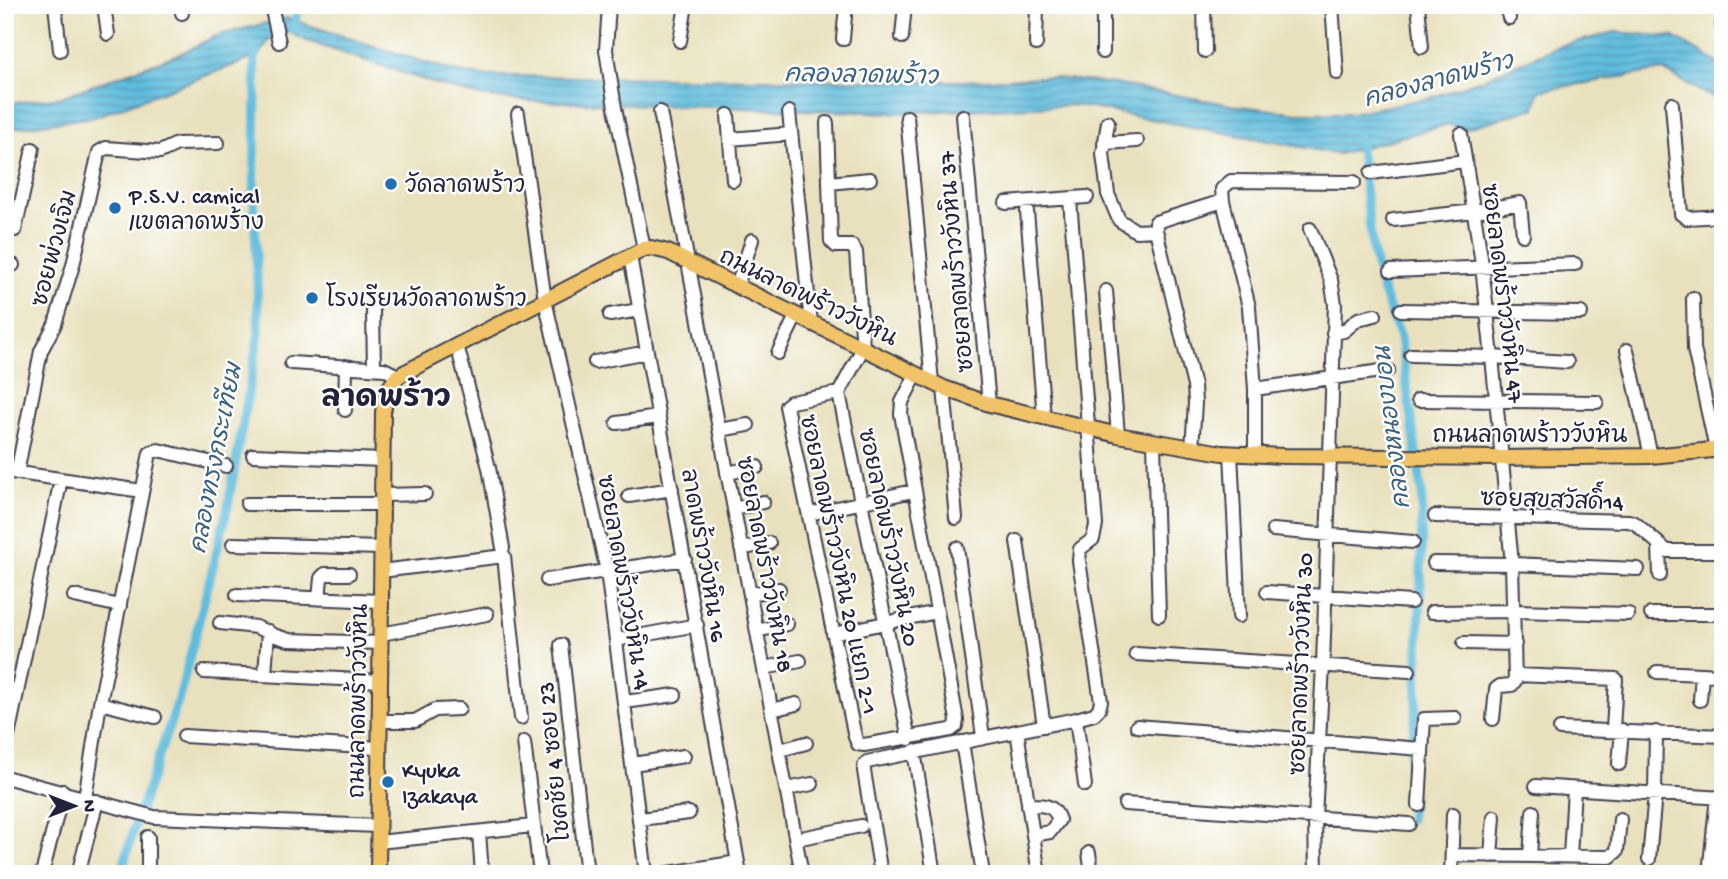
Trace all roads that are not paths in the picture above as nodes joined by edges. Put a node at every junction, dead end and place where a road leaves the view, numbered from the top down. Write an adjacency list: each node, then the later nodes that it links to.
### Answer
1 (55, 5): 22 (street)
2 (104, 5): 15 (street)
3 (608, 5): 61 (street)
4 (686, 5): 18 (street)
5 (846, 5): 17 (street)
6 (905, 5): 16 (street)
7 (1037, 5): 20 (street)
8 (1103, 5): 24 (street)
9 (1204, 5): 23 (street)
10 (1332, 5): 25 (street)
11 (1418, 5): 21 (street)
12 (272, 10): 19 (street)
13 (1723, 20): 14 (street)
14 (1722, 25)
15 (108, 34)
16 (902, 37)
17 (843, 38)
18 (680, 41)
19 (279, 42)
20 (1036, 44)
21 (1422, 47)
22 (60, 50)
23 (1205, 51)
24 (1102, 52)
25 (1337, 73)
26 (1672, 104): 54 (street)
27 (660, 112): 63 (street, ซอยลาดพร้าววังหิน 18)
28 (789, 112): 35 (street)
29 (518, 114): 70 (street, ซอยลาดพร้าววังหิน 14)
30 (729, 115): 37 (street)
31 (963, 116): 103 (street, ซอยลาดพร้าววังหิน 37)
32 (907, 117): 97 (street)
33 (1108, 122): 40 (street)
34 (827, 123): 46 (street)
35 (791, 134): 37 (street); 79 (street)
36 (1461, 134): 42 (street, ซอยลาดพร้าววังหิน 47)
37 (730, 139): 44 (street)
38 (1137, 141): 40 (street)
39 (218, 143): 124 (street, ซอยพ่วงเจิม)
40 (1104, 143): 58 (street)
41 (33, 149): 57 (street)
42 (1465, 161): 43 (street); 53 (street, ซอยลาดพร้าววังหิน 47)
43 (1371, 173)
44 (733, 180)
45 (870, 180): 46 (street)
46 (829, 183): 82 (street)
47 (1354, 183): 50 (street)
48 (1087, 197): 49 (street)
49 (1070, 200): 51 (street); 109 (street)
50 (1223, 201): 58 (street); 98 (street)
51 (1006, 204)
52 (1027, 211): 106 (street)
53 (1475, 211): 55 (street); 59 (street); 65 (street, ซอยลาดพร้าววังหิน 47)
54 (1723, 216)
55 (1392, 220)
56 (1310, 229): 80 (street, ซอยลาดพร้าววังหิน 30)
57 (10, 230)
58 (1156, 230): 113 (street)
59 (1523, 235)
60 (752, 240): 67 (street)
61 (643, 250): 62 (main road); 63 (main road, ถนนลาดพร้าววังหิน)
62 (630, 257): 70 (main road); 71 (street, ลาดพร้าววังหิน 16)
63 (689, 263): 67 (main road, ถนนลาดพร้าววังหิน); 110 (street, ซอยลาดพร้าววังหิน 18)
64 (1575, 264): 65 (street)
65 (1482, 269): 66 (street); 73 (street, ซอยลาดพร้าววังหิน 47)
66 (1391, 271)
67 (737, 286): 78 (main road, ถนนลาดพร้าววังหิน)
68 (1106, 291): 111 (street)
69 (1693, 298): 114 (street)
70 (545, 300): 81 (main road); 158 (street, ซอยลาดพร้าววังหิน 14)
71 (639, 310): 76 (street); 84 (street, ลาดพร้าววังหิน 16)
72 (1401, 310): 73 (street)
73 (1487, 310): 75 (street); 87 (street, ซอยลาดพร้าววังหิน 47)
74 (373, 311): 92 (street)
75 (1581, 313)
76 (610, 314)
77 (1375, 315): 80 (street)
78 (796, 316): 79 (main road, ถนนลาดพร้าววังหิน); 85 (street)
79 (811, 323): 82 (main road, ถนนลาดพร้าววังหิน)
80 (1333, 333): 96 (street, ซอยลาดพร้าววังหิน 30)
81 (457, 345): 95 (main road); 152 (street)
82 (863, 348): 94 (main road, ถนนลาดพร้าววังหิน); 99 (street)
83 (1627, 350): 118 (street)
84 (647, 352): 88 (street); 105 (street, ลาดพร้าววังหิน 16)
85 (778, 353)
86 (1412, 355): 87 (street)
87 (1492, 357): 89 (street); 101 (street, ซอยลาดพร้าววังหิน 47)
88 (595, 362)
89 (1567, 362)
90 (291, 363): 91 (street)
91 (346, 366): 92 (street); 104 (street)
92 (374, 368): 95 (street)
93 (1388, 370): 96 (street)
94 (916, 374): 97 (main road, ถนนลาดพร้าววังหิน); 129 (street)
95 (398, 376): 121 (main road, ถนนลาดพร้าววังหิน)
96 (1332, 377): 98 (street); 119 (street, ซอยลาดพร้าววังหิน 30)
97 (938, 385): 103 (main road, ถนนลาดพร้าววังหิน); 140 (street)
98 (1255, 389): 117 (street)
99 (839, 393): 135 (street, ซอยลาดพร้าววังหิน 20); 137 (street, ซอยลาดพร้าววังหิน 20 แยก 2-1)
100 (1418, 400): 101 (street)
101 (1496, 400): 102 (street); 120 (street, ซอยลาดพร้าววังหิน 47)
102 (1597, 402)
103 (989, 404): 106 (main road, ถนนลาดพร้าววังหิน)
104 (345, 410)
105 (658, 417): 107 (street); 127 (street, ลาดพร้าววังหิน 16)
106 (1044, 417): 109 (main road, ถนนลาดพร้าววังหิน)
107 (617, 423)
108 (748, 425): 110 (street)
109 (1087, 427): 111 (main road, ถนนลาดพร้าววังหิน); 215 (street)
110 (719, 430): 125 (street, ซอยลาดพร้าววังหิน 18)
111 (1118, 435): 112 (main road, ถนนลาดพร้าววังหิน)
112 (1154, 443): 113 (main road, ถนนลาดพร้าววังหิน); 179 (street)
113 (1192, 449): 115 (main road, ถนนลาดพร้าววังหิน)
114 (1719, 449): 118 (main road, ถนนลาดพร้าววังหิน)
115 (1231, 453): 117 (main road, ถนนลาดพร้าววังหิน); 180 (street)
116 (253, 455): 121 (street)
117 (1255, 455): 119 (main road, ถนนลาดพร้าววังหิน)
118 (1651, 456): 120 (main road, ถนนลาดพร้าววังหิน)
119 (1329, 457): 120 (main road, ถนนลาดพร้าววังหิน); 142 (street, ซอยลาดพร้าววังหิน 30)
120 (1501, 458): 139 (street, ซอยลาดพร้าววังหิน 47)
121 (383, 460): 132 (main road, ถนนลาดพร้าววังหิน)
122 (226, 466): 128 (street)
123 (757, 467): 125 (street)
124 (8, 473): 126 (street)
125 (727, 473): 136 (street, ซอยลาดพร้าววังหิน 18)
126 (61, 479): 128 (street); 235 (street)
127 (672, 489): 131 (street); 153 (street, ลาดพร้าววังหิน 16)
128 (142, 491): 171 (street)
129 (913, 491): 135 (street); 173 (street)
130 (425, 494): 132 (street)
131 (629, 496)
132 (382, 500): 134 (street); 148 (main road, ถนนลาดพร้าววังหิน)
133 (764, 502): 136 (street)
134 (247, 503)
135 (862, 503): 137 (street); 182 (street, ซอยลาดพร้าววังหิน 20)
136 (734, 509): 150 (street, ซอยลาดพร้าววังหิน 18)
137 (809, 514): 187 (street, ซอยลาดพร้าววังหิน 20 แยก 2-1)
138 (1435, 516): 139 (street, ซอยสุขสวัสดิ์14)
139 (1506, 517): 147 (street, ซอยสุขสวัสดิ์14); 155 (street, ซอยลาดพร้าววังหิน 47)
140 (956, 518)
141 (1273, 530): 142 (street)
142 (1326, 533): 144 (street); 167 (street, ซอยลาดพร้าววังหิน 30)
143 (1017, 541): 218 (street)
144 (1413, 542)
145 (769, 543): 150 (street)
146 (233, 544): 148 (street)
147 (1659, 545): 151 (street, ซอยสุขสวัสดิ์14); 160 (street)
148 (382, 548): 157 (main road, ถนนลาดพร้าววังหิน)
149 (957, 548): 226 (street)
150 (741, 549): 164 (street, ซอยลาดพร้าววังหิน 18)
151 (1723, 551)
152 (504, 552): 157 (street); 213 (street)
153 (685, 559): 158 (street); 184 (street, ลาดพร้าววังหิน 16)
154 (1434, 564): 155 (street)
155 (1512, 564): 156 (street); 172 (street, ซอยลาดพร้าววังหิน 47)
156 (1638, 569)
157 (381, 571): 169 (main road, ถนนลาดพร้าววังหิน)
158 (607, 571): 161 (street); 189 (street, ซอยลาดพร้าววังหิน 14)
159 (349, 574): 168 (street)
160 (1660, 575)
161 (547, 580)
162 (779, 589): 164 (street)
163 (1267, 592): 167 (street)
164 (750, 594): 186 (street, ซอยลาดพร้าววังหิน 18)
165 (237, 595): 168 (street)
166 (74, 596): 171 (street)
167 (1325, 596): 170 (street); 195 (street, ซอยลาดพร้าววังหิน 30)
168 (319, 599): 169 (street)
169 (381, 601): 188 (main road, ถนนลาดพร้าววังหิน)
170 (1411, 602)
171 (120, 606): 208 (street)
172 (1514, 611): 174 (street); 176 (street); 191 (street, ซอยลาดพร้าววังหิน 47)
173 (937, 612): 182 (street); 231 (street)
174 (1432, 612)
175 (487, 614): 188 (street)
176 (1628, 614)
177 (1651, 614): 178 (street)
178 (1723, 614)
179 (1159, 615)
180 (1239, 616)
181 (220, 623): 185 (street)
182 (886, 623): 187 (street); 231 (street, ซอยลาดพร้าววังหิน 20)
183 (788, 624): 186 (street)
184 (697, 625): 189 (street); 275 (street, ลาดพร้าววังหิน 16)
185 (268, 631): 188 (street); 201 (street)
186 (757, 631): 196 (street, ซอยลาดพร้าววังหิน 18)
187 (833, 634): 231 (street, ซอยลาดพร้าววังหิน 20 แยก 2-1)
188 (381, 638): 204 (main road, ถนนลาดพร้าววังหิน)
189 (616, 640): 207 (street, ซอยลาดพร้าววังหิน 14)
190 (1464, 643): 191 (street)
191 (1516, 644): 203 (street, ซอยลาดพร้าววังหิน 47)
192 (561, 645): 282 (street, โชคชัย 4 ซอย 23)
193 (1136, 654): 195 (street)
194 (800, 662): 196 (street)
195 (1323, 665): 197 (street); 227 (street, ซอยลาดพร้าววังหิน 30)
196 (764, 668): 211 (street, ซอยลาดพร้าววังหิน 18)
197 (1409, 671)
198 (204, 672): 201 (street)
199 (1657, 672): 200 (street)
200 (1702, 674): 202 (street); 206 (street)
201 (265, 675): 204 (street)
202 (1723, 675)
203 (1517, 676): 216 (street); 221 (street)
204 (380, 681): 217 (main road, ถนนลาดพร้าววังหิน)
205 (674, 695): 207 (street)
206 (1700, 700)
207 (625, 702): 237 (street, ซอยลาดพร้าววังหิน 14)
208 (100, 703): 212 (street); 248 (street)
209 (796, 704): 211 (street)
210 (459, 709): 217 (street)
211 (772, 710): 234 (street, ซอยลาดพร้าววังหิน 18)
212 (155, 717)
213 (521, 718)
214 (1455, 718): 233 (street)
215 (1076, 719): 218 (street); 241 (street)
216 (1493, 719)
217 (380, 722): 232 (main road, ถนนลาดพร้าววังหิน)
218 (1044, 726): 222 (street)
219 (1137, 726): 227 (street)
220 (1560, 729): 221 (street)
221 (1617, 730): 223 (street); 238 (street)
222 (1017, 731): 226 (street); 250 (street)
223 (1656, 732): 225 (street); 246 (street)
224 (184, 736): 232 (street)
225 (1723, 736)
226 (983, 737): 229 (street)
227 (1320, 741): 233 (street); 256 (street, ซอยลาดพร้าววังหิน 30)
228 (524, 742): 261 (street)
229 (962, 742): 231 (street); 288 (street)
230 (806, 744): 234 (street)
231 (912, 745): 286 (street); 287 (street, ซอยลาดพร้าววังหิน 20)
232 (379, 748): 260 (main road, ถนนลาดพร้าววังหิน)
233 (1414, 749): 251 (street)
234 (780, 750): 243 (street, ซอยลาดพร้าววังหิน 18)
235 (5, 751)
236 (684, 756): 237 (street)
237 (633, 764): 257 (street, ซอยลาดพร้าววังหิน 14)
238 (1619, 764)
239 (5, 778): 245 (street)
240 (812, 784): 243 (street)
241 (1085, 785)
242 (1536, 786): 244 (street)
243 (787, 789): 266 (street, ซอยลาดพร้าววังหิน 18)
244 (1574, 789): 246 (street); 272 (street)
245 (63, 791): 248 (street); 276 (street)
246 (1655, 794): 247 (street); 273 (street)
247 (1720, 797): 274 (street)
248 (91, 799): 260 (street); 277 (street)
249 (1125, 804): 256 (street)
250 (1028, 805): 264 (street); 264 (street)
251 (1419, 805)
252 (1533, 812): 271 (street)
253 (689, 813): 257 (street)
254 (1453, 814): 269 (street)
255 (1494, 817): 270 (street)
256 (1315, 818): 259 (street); 291 (street, ซอยลาดพร้าววังหิน 30)
257 (640, 819): 283 (street, ซอยลาดพร้าววังหิน 14)
258 (1620, 819): 272 (street)
259 (1409, 824)
260 (378, 826): 267 (main road, ถนนลาดพร้าววังหิน)
261 (533, 826): 263 (street); 281 (street)
262 (862, 826): 266 (street)
263 (478, 832): 267 (street); 280 (street)
264 (1033, 835): 289 (street)
265 (149, 837): 278 (street)
266 (796, 839): 285 (street, ซอยลาดพร้าววังหิน 18)
267 (378, 842): 279 (main road, ถนนลาดพร้าววังหิน)
268 (1089, 853): 290 (street)
269 (1453, 855): 270 (street); 292 (street)
270 (1491, 856): 271 (street)
271 (1530, 856): 272 (street)
272 (1570, 856)
273 (1649, 859)
274 (1710, 864)
275 (739, 868): 284 (street)
276 (42, 874)
277 (78, 874)
278 (148, 874)
279 (377, 874)
280 (482, 874)
281 (540, 874)
282 (587, 874)
283 (646, 874)
284 (663, 874)
285 (802, 874)
286 (881, 874)
287 (934, 874)
288 (983, 874)
289 (1039, 874)
290 (1093, 874)
291 (1316, 874)
292 (1451, 874)

